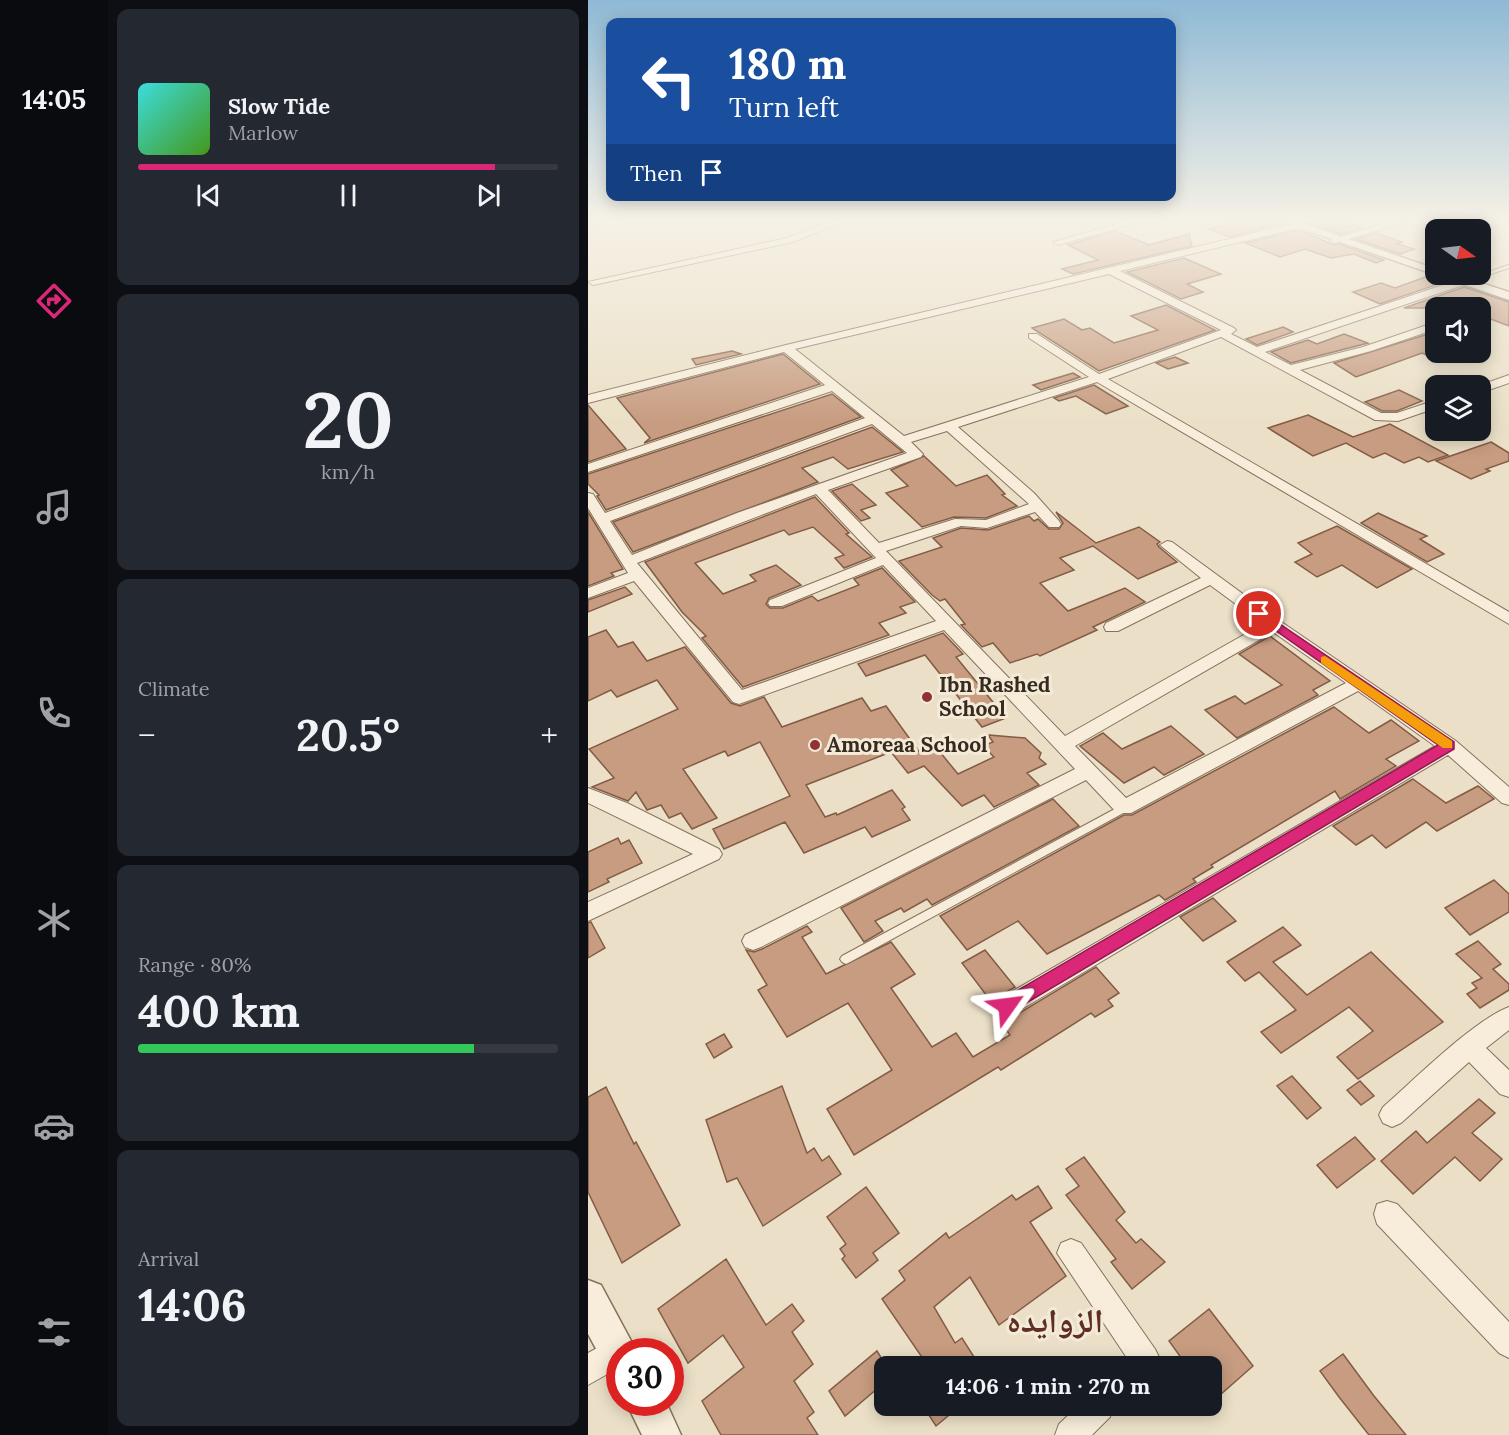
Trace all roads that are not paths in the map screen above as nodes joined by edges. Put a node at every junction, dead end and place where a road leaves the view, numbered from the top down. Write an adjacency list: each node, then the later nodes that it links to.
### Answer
1 (1031, 289): 9 (street)
2 (1148, 289): 7 (street)
3 (1441, 289): 10 (street)
4 (1485, 289): 5 (street)
5 (1509, 296)
6 (1425, 329): 11 (street)
7 (1223, 334): 10 (street); 12 (street)
8 (1033, 336): 12 (street)
9 (786, 348): 15 (street); 16 (street)
10 (1254, 352): 11 (street)
11 (1287, 370): 17 (street)
12 (1098, 378): 19 (street); 33 (street)
13 (1509, 379): 14 (street)
14 (1491, 385)
15 (834, 386): 18 (street); 21 (street)
16 (588, 399)
17 (1425, 408)
18 (873, 419): 20 (street); 25 (street)
19 (949, 426): 20 (street); 24 (street)
20 (902, 441): 22 (street)
21 (588, 468)
22 (819, 489): 28 (street); 29 (street)
23 (588, 497): 25 (street)
24 (1038, 506): 26 (street); 28 (street)
25 (602, 519): 29 (street)
26 (1054, 524)
27 (1167, 545): 30 (street)
28 (882, 554): 32 (street); 34 (street)
29 (633, 568): 31 (street); 34 (street)
30 (1212, 578): 35 (street); 36 (street)
31 (588, 593)
32 (776, 603)
33 (1509, 619)
34 (947, 623): 38 (street)
35 (1274, 625): 37 (street); 38 (street)
36 (1112, 627)
37 (1359, 683): 39 (street); 43 (street)
38 (1063, 745): 40 (street)
39 (1449, 746): 42 (street); 47 (street)
40 (1088, 771): 43 (street); 45 (street)
41 (588, 795): 44 (street)
42 (1509, 798)
43 (1124, 808): 46 (lane)
44 (588, 912)
45 (753, 941)
46 (846, 959)
47 (1007, 1006)
48 (1509, 1017): 49 (street)
49 (1468, 1047): 50 (street); 51 (street)
50 (1509, 1086)
51 (1392, 1115)
52 (1387, 1214): 55 (street)
53 (1071, 1253): 57 (street)
54 (588, 1298): 56 (street)
55 (1509, 1343)
56 (606, 1353)
57 (1143, 1356)
58 (652, 1416): 60 (street)
59 (1089, 1416): 61 (street)
60 (662, 1435)
61 (1070, 1435)

